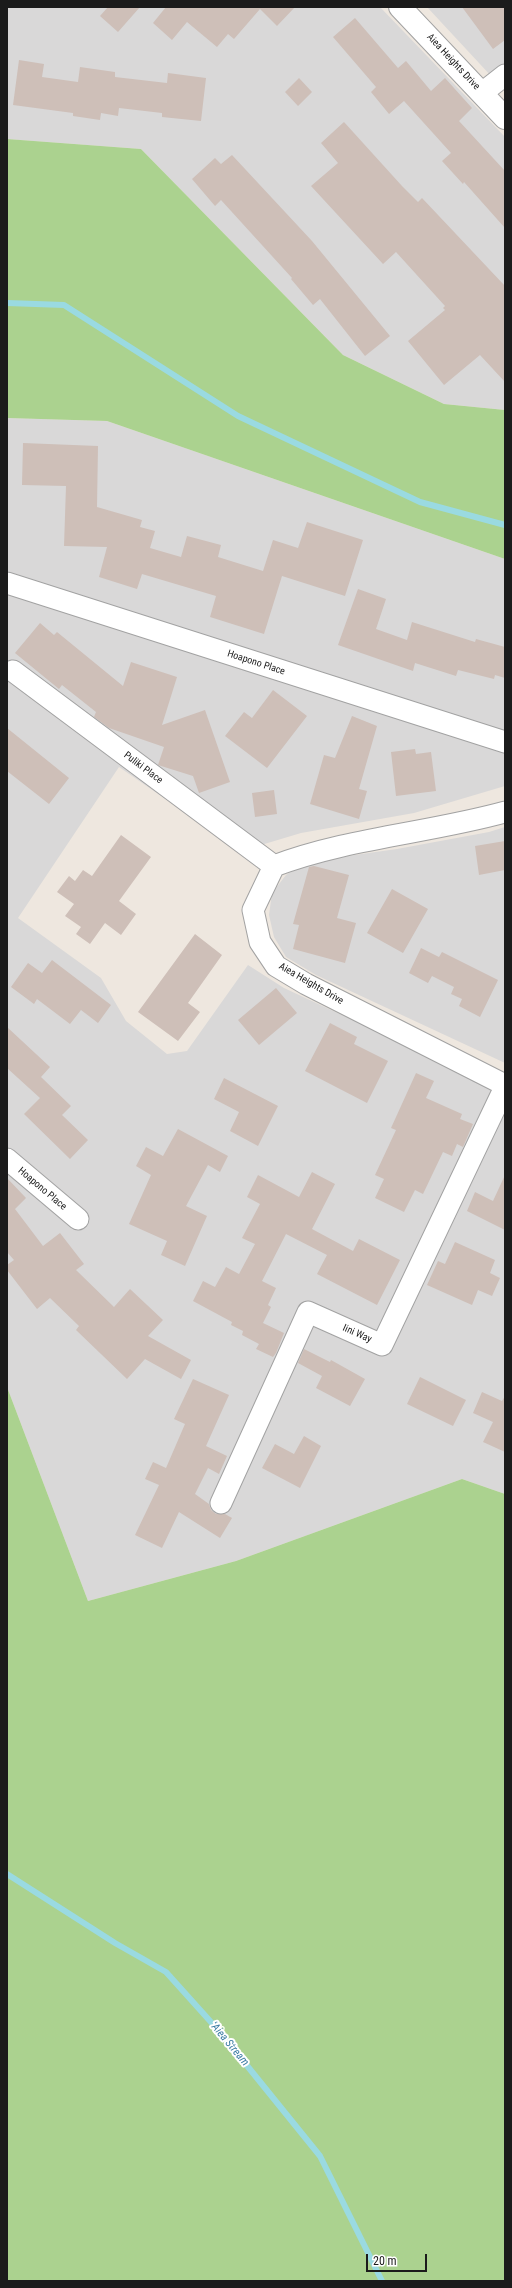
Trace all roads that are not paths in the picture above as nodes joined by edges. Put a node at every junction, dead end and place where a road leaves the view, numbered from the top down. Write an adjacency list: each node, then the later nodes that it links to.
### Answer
1 (400, 7): 3 (street, Aiea Heights Drive)
2 (505, 75): 3 (street)
3 (482, 94): 4 (street, Aiea Heights Drive)
4 (505, 118)
5 (7, 583): 7 (street, Hoapono Place)
6 (13, 671): 9 (street, Puliki Place)
7 (505, 742)
8 (505, 812): 9 (street)
9 (274, 866): 10 (street, Aiea Heights Drive)
10 (505, 1086): 13 (street, Iini Way)
11 (7, 1159): 12 (street, Hoapono Place)
12 (78, 1219)
13 (221, 1503)

